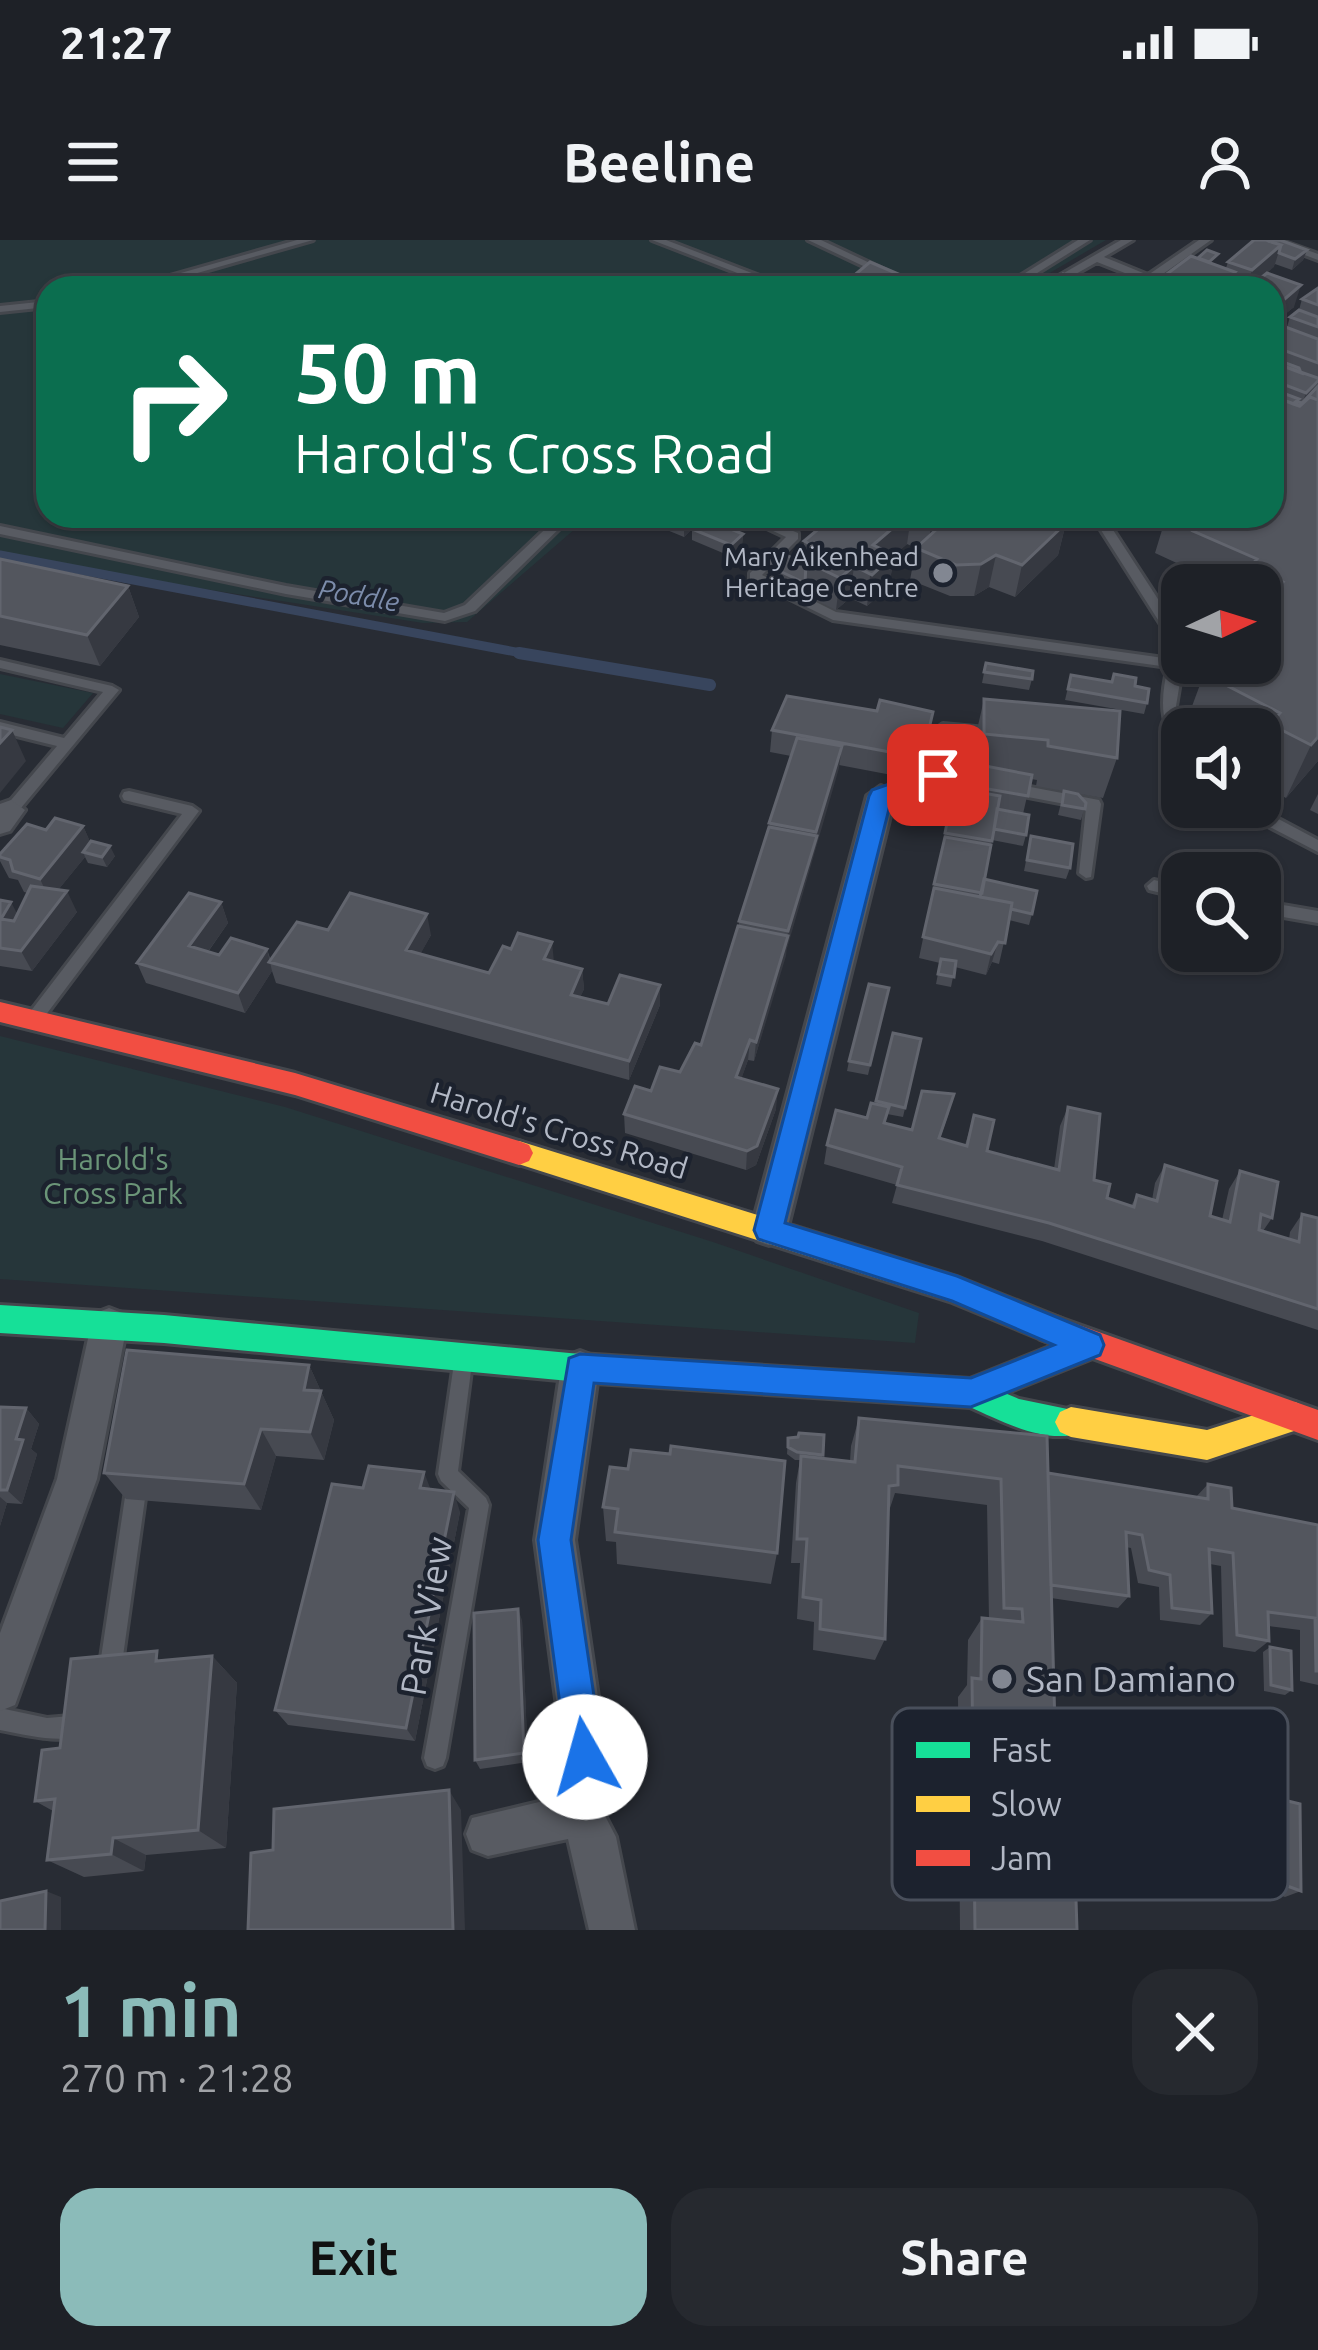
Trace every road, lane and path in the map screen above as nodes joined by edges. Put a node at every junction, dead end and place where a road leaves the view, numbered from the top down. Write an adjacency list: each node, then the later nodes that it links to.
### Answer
1 (308, 240): 11 (lane)
2 (657, 240): 12 (lane)
3 (813, 240): 10 (lane)
4 (1084, 240): 15 (lane)
5 (1127, 240): 9 (lane)
6 (1206, 240): 18 (lane)
7 (1270, 240): 8 (lane)
8 (1318, 256)
9 (1097, 258): 16 (lane); 17 (lane)
10 (871, 267): 13 (lane); 14 (lane)
11 (177, 276)
12 (754, 276)
13 (858, 276)
14 (891, 276)
15 (1026, 276)
16 (1065, 276)
17 (1142, 276)
18 (1153, 276)
19 (36, 305): 20 (lane)
20 (0, 309)
21 (553, 528): 24 (lane)
22 (775, 528): 26 (lane)
23 (1106, 528): 25 (lane)
24 (0, 530)
25 (1161, 614)
26 (1161, 662)
27 (0, 664): 30 (lane)
28 (0, 727): 30 (lane)
29 (1009, 735): 31 (lane)
30 (67, 744): 34 (lane)
31 (938, 775): 33 (lane); 37 (lane)
32 (129, 796): 43 (lane)
33 (881, 796): 44 (street)
34 (6, 817)
35 (1281, 827): 36 (lane)
36 (1318, 847)
37 (1086, 873)
38 (1154, 886): 39 (lane)
39 (1161, 888)
40 (1281, 911): 41 (lane)
41 (1318, 917)
42 (0, 1012): 43 (main road, Harold's Cross Road)
43 (32, 1021): 44 (main road, Harold's Cross Road)
44 (769, 1230): 47 (main road, Harold's Cross Road)
45 (0, 1319): 46 (main road, Harold's Cross Road)
46 (109, 1325): 48 (main road, Harold's Cross Road); 53 (street)
47 (1089, 1345): 50 (main road, Harold's Cross Road); 51 (main road, Harold's Cross Road)
48 (464, 1355): 49 (main road, Harold's Cross Road); 57 (lane, Park View)
49 (580, 1368): 50 (main road, Harold's Cross Road); 58 (street)
50 (971, 1393): 51 (main road, Harold's Cross Road)
51 (1307, 1421)
52 (142, 1448): 54 (lane)
53 (0, 1690)
54 (105, 1702)
55 (0, 1719): 56 (lane)
56 (99, 1748)
57 (434, 1758)
58 (578, 1815): 59 (street); 60 (street)
59 (488, 1834)
60 (612, 1930)

